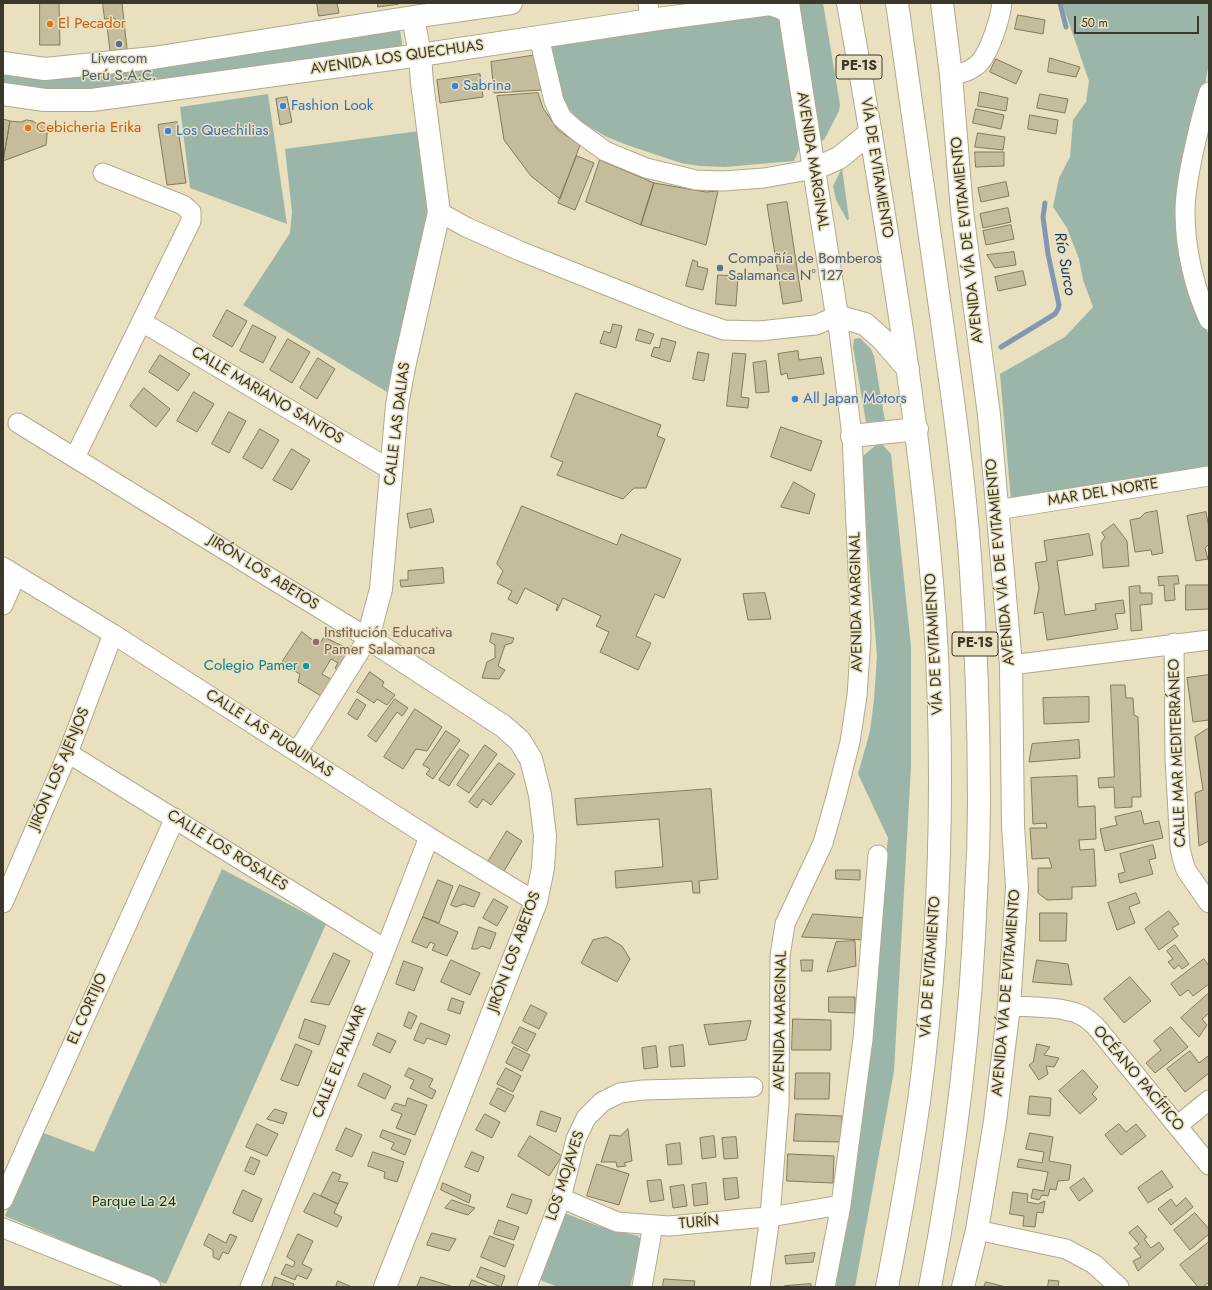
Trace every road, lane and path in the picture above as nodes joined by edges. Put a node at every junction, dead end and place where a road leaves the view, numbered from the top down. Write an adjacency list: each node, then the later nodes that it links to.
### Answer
1 (511, 3): 8 (main road)
2 (848, 3): 15 (main road, VÍA DE EVITAMIENTO / PE-1S)
3 (897, 3): 67 (main road, PE-1S)
4 (942, 3): 12 (main road, AVENIDA VÍA DE EVITAMIENTO)
5 (1002, 3): 12 (street)
6 (789, 8): 7 (main road, AVENIDA LOS QUECHUAS); 16 (main road, AVENIDA MARGINAL)
7 (649, 11): 9 (main road, AVENIDA LOS QUECHUAS)
8 (413, 17): 10 (main road, CALLE LAS DALIAS); 11 (main road)
9 (539, 37): 10 (main road, AVENIDA LOS QUECHUAS); 16 (street)
10 (420, 55): 14 (main road, AVENIDA LOS QUECHUAS); 18 (main road, CALLE LAS DALIAS)
11 (3, 63)
12 (951, 75): 29 (main road, AVENIDA VÍA DE EVITAMIENTO)
13 (1209, 92): 20 (street)
14 (3, 94)
15 (871, 132): 16 (main road); 22 (main road, VÍA DE EVITAMIENTO / PE-1S)
16 (814, 170): 19 (main road, AVENIDA MARGINAL)
17 (103, 173): 21 (street)
18 (439, 212): 19 (street); 27 (main road, CALLE LAS DALIAS)
19 (837, 316): 22 (main road); 25 (street, AVENIDA MARGINAL)
20 (1209, 320)
21 (142, 322): 26 (street); 27 (street, CALLE MARIANO SANTOS)
22 (908, 369): 24 (main road, VÍA DE EVITAMIENTO / PE-1S)
23 (18, 423): 26 (street, JIRÓN LOS ABETOS)
24 (917, 429): 25 (main road); 66 (main road, VÍA DE EVITAMIENTO / PE-1S)
25 (852, 436): 55 (street, AVENIDA MARGINAL)
26 (75, 457): 33 (street, JIRÓN LOS ABETOS)
27 (391, 470): 33 (main road, CALLE LAS DALIAS)
28 (1209, 476): 29 (street, MAR DEL NORTE)
29 (997, 510): 36 (main road, AVENIDA VÍA DE EVITAMIENTO)
30 (10, 571): 31 (street); 32 (street, CALLE LAS PUQUINAS)
31 (3, 605)
32 (113, 634): 37 (street, CALLE LAS PUQUINAS); 38 (street, JIRÓN LOS AJENJOS)
33 (368, 638): 37 (street); 43 (main road, JIRÓN LOS ABETOS)
34 (1209, 640): 35 (street)
35 (1174, 643): 36 (street); 42 (street, CALLE MAR MEDITERRÁNEO)
36 (1011, 666): 46 (main road, AVENIDA VÍA DE EVITAMIENTO)
37 (297, 752): 40 (street, CALLE LAS PUQUINAS)
38 (68, 753): 39 (street, CALLE LOS ROSALES); 44 (street, JIRÓN LOS AJENJOS)
39 (175, 818): 45 (street, CALLE LOS ROSALES); 51 (street, EL CORTIJO)
40 (429, 837): 43 (street, CALLE LAS PUQUINAS); 45 (street, CALLE EL PALMAR)
41 (878, 855): 54 (street)
42 (1206, 892)
43 (536, 902): 61 (main road, JIRÓN LOS ABETOS)
44 (3, 903)
45 (385, 949): 60 (street, CALLE EL PALMAR)
46 (1009, 1006): 49 (street, OCÉANO PACÍFICO); 58 (main road, AVENIDA VÍA DE EVITAMIENTO)
47 (753, 1087): 52 (street, LOS MOJAVES)
48 (1209, 1100): 49 (street)
49 (1178, 1126): 50 (street, OCÉANO PACÍFICO)
50 (1209, 1165)
51 (10, 1166): 53 (street, EL CORTIJO)
52 (561, 1198): 56 (street, TURÍN); 62 (street, LOS MOJAVES)
53 (3, 1200)
54 (841, 1205): 55 (street, TURÍN); 65 (street)
55 (770, 1217): 56 (street, TURÍN); 64 (street, AVENIDA MARGINAL)
56 (653, 1225): 63 (street)
57 (3, 1228): 59 (street)
58 (977, 1230): 68 (main road, AVENIDA VÍA DE EVITAMIENTO); 69 (street)
59 (151, 1287)
60 (250, 1287)
61 (385, 1287)
62 (527, 1287)
63 (642, 1287)
64 (760, 1287)
65 (825, 1287)
66 (887, 1287)
67 (930, 1287)
68 (963, 1287)
69 (1119, 1287)

